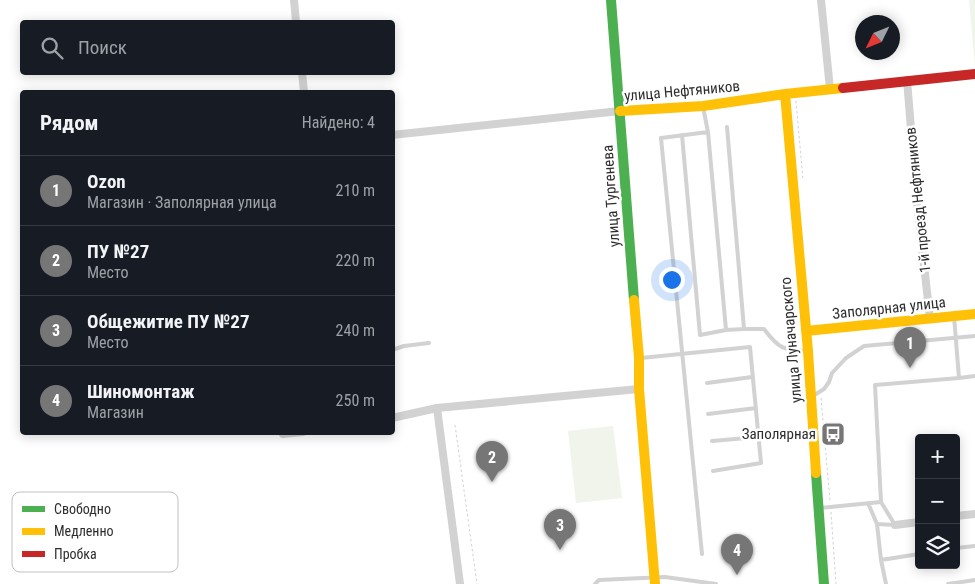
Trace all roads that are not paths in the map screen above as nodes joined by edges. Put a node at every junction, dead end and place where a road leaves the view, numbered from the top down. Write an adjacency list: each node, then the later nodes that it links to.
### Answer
1 (294, 0): 4 (street)
2 (611, 0): 12 (street, улица Тургенева)
3 (821, 0): 8 (street)
4 (296, 20)
5 (975, 74): 7 (street, улица Нефтяников)
6 (302, 75): 9 (street)
7 (907, 80): 8 (street, улица Нефтяников); 19 (street, 1-й проезд Нефтяников)
8 (830, 89): 10 (street, улица Нефтяников)
9 (304, 90)
10 (785, 94): 11 (street, улица Нефтяников); 22 (street, улица Луначарского)
11 (703, 106): 12 (street, улица Нефтяников); 14 (lane)
12 (620, 112): 15 (street, улица Нефтяников); 29 (street, улица Тургенева)
13 (727, 127): 20 (lane)
14 (708, 132): 16 (lane); 21 (lane)
15 (395, 135)
16 (682, 135): 21 (lane); 28 (lane)
17 (975, 314): 18 (street, Заполярная улица)
18 (954, 316): 19 (street, Заполярная улица); 24 (lane)
19 (930, 319): 22 (street, Заполярная улица)
20 (744, 329): 21 (lane); 27 (lane)
21 (726, 330)
22 (806, 331): 27 (street, улица Луначарского)
23 (975, 336): 24 (lane)
24 (955, 338): 32 (lane); 35 (lane)
25 (429, 343): 26 (lane)
26 (395, 349)
27 (808, 351): 35 (street, улица Луначарского)
28 (681, 354): 29 (lane); 31 (lane); 53 (lane)
29 (639, 358): 34 (street, улица Тургенева)
30 (975, 376): 32 (lane)
31 (752, 377): 33 (lane); 37 (lane)
32 (959, 378): 43 (lane)
33 (708, 383)
34 (639, 389): 36 (street); 58 (street, улица Тургенева)
35 (811, 396): 45 (street, улица Луначарского)
36 (437, 408): 39 (street); 59 (street)
37 (756, 408): 38 (lane); 40 (lane)
38 (708, 414)
39 (395, 417)
40 (758, 437): 41 (lane); 42 (lane)
41 (712, 441)
42 (713, 471)
43 (880, 502): 44 (lane); 50 (lane)
44 (868, 503): 45 (lane); 49 (lane)
45 (818, 508): 63 (street, улица Луначарского)
46 (975, 514): 47 (street)
47 (960, 516)
48 (915, 522): 50 (street)
49 (877, 524): 50 (lane); 55 (lane)
50 (895, 525)
51 (975, 546): 52 (lane)
52 (960, 548)
53 (702, 554)
54 (915, 555): 55 (lane)
55 (881, 560): 64 (lane)
56 (674, 578): 58 (lane); 61 (lane); 62 (lane)
57 (975, 580): 65 (lane)
58 (655, 581): 60 (lane)
59 (460, 584)
60 (595, 584)
61 (674, 584)
62 (716, 584)
63 (824, 584)
64 (886, 584)
65 (948, 584)

